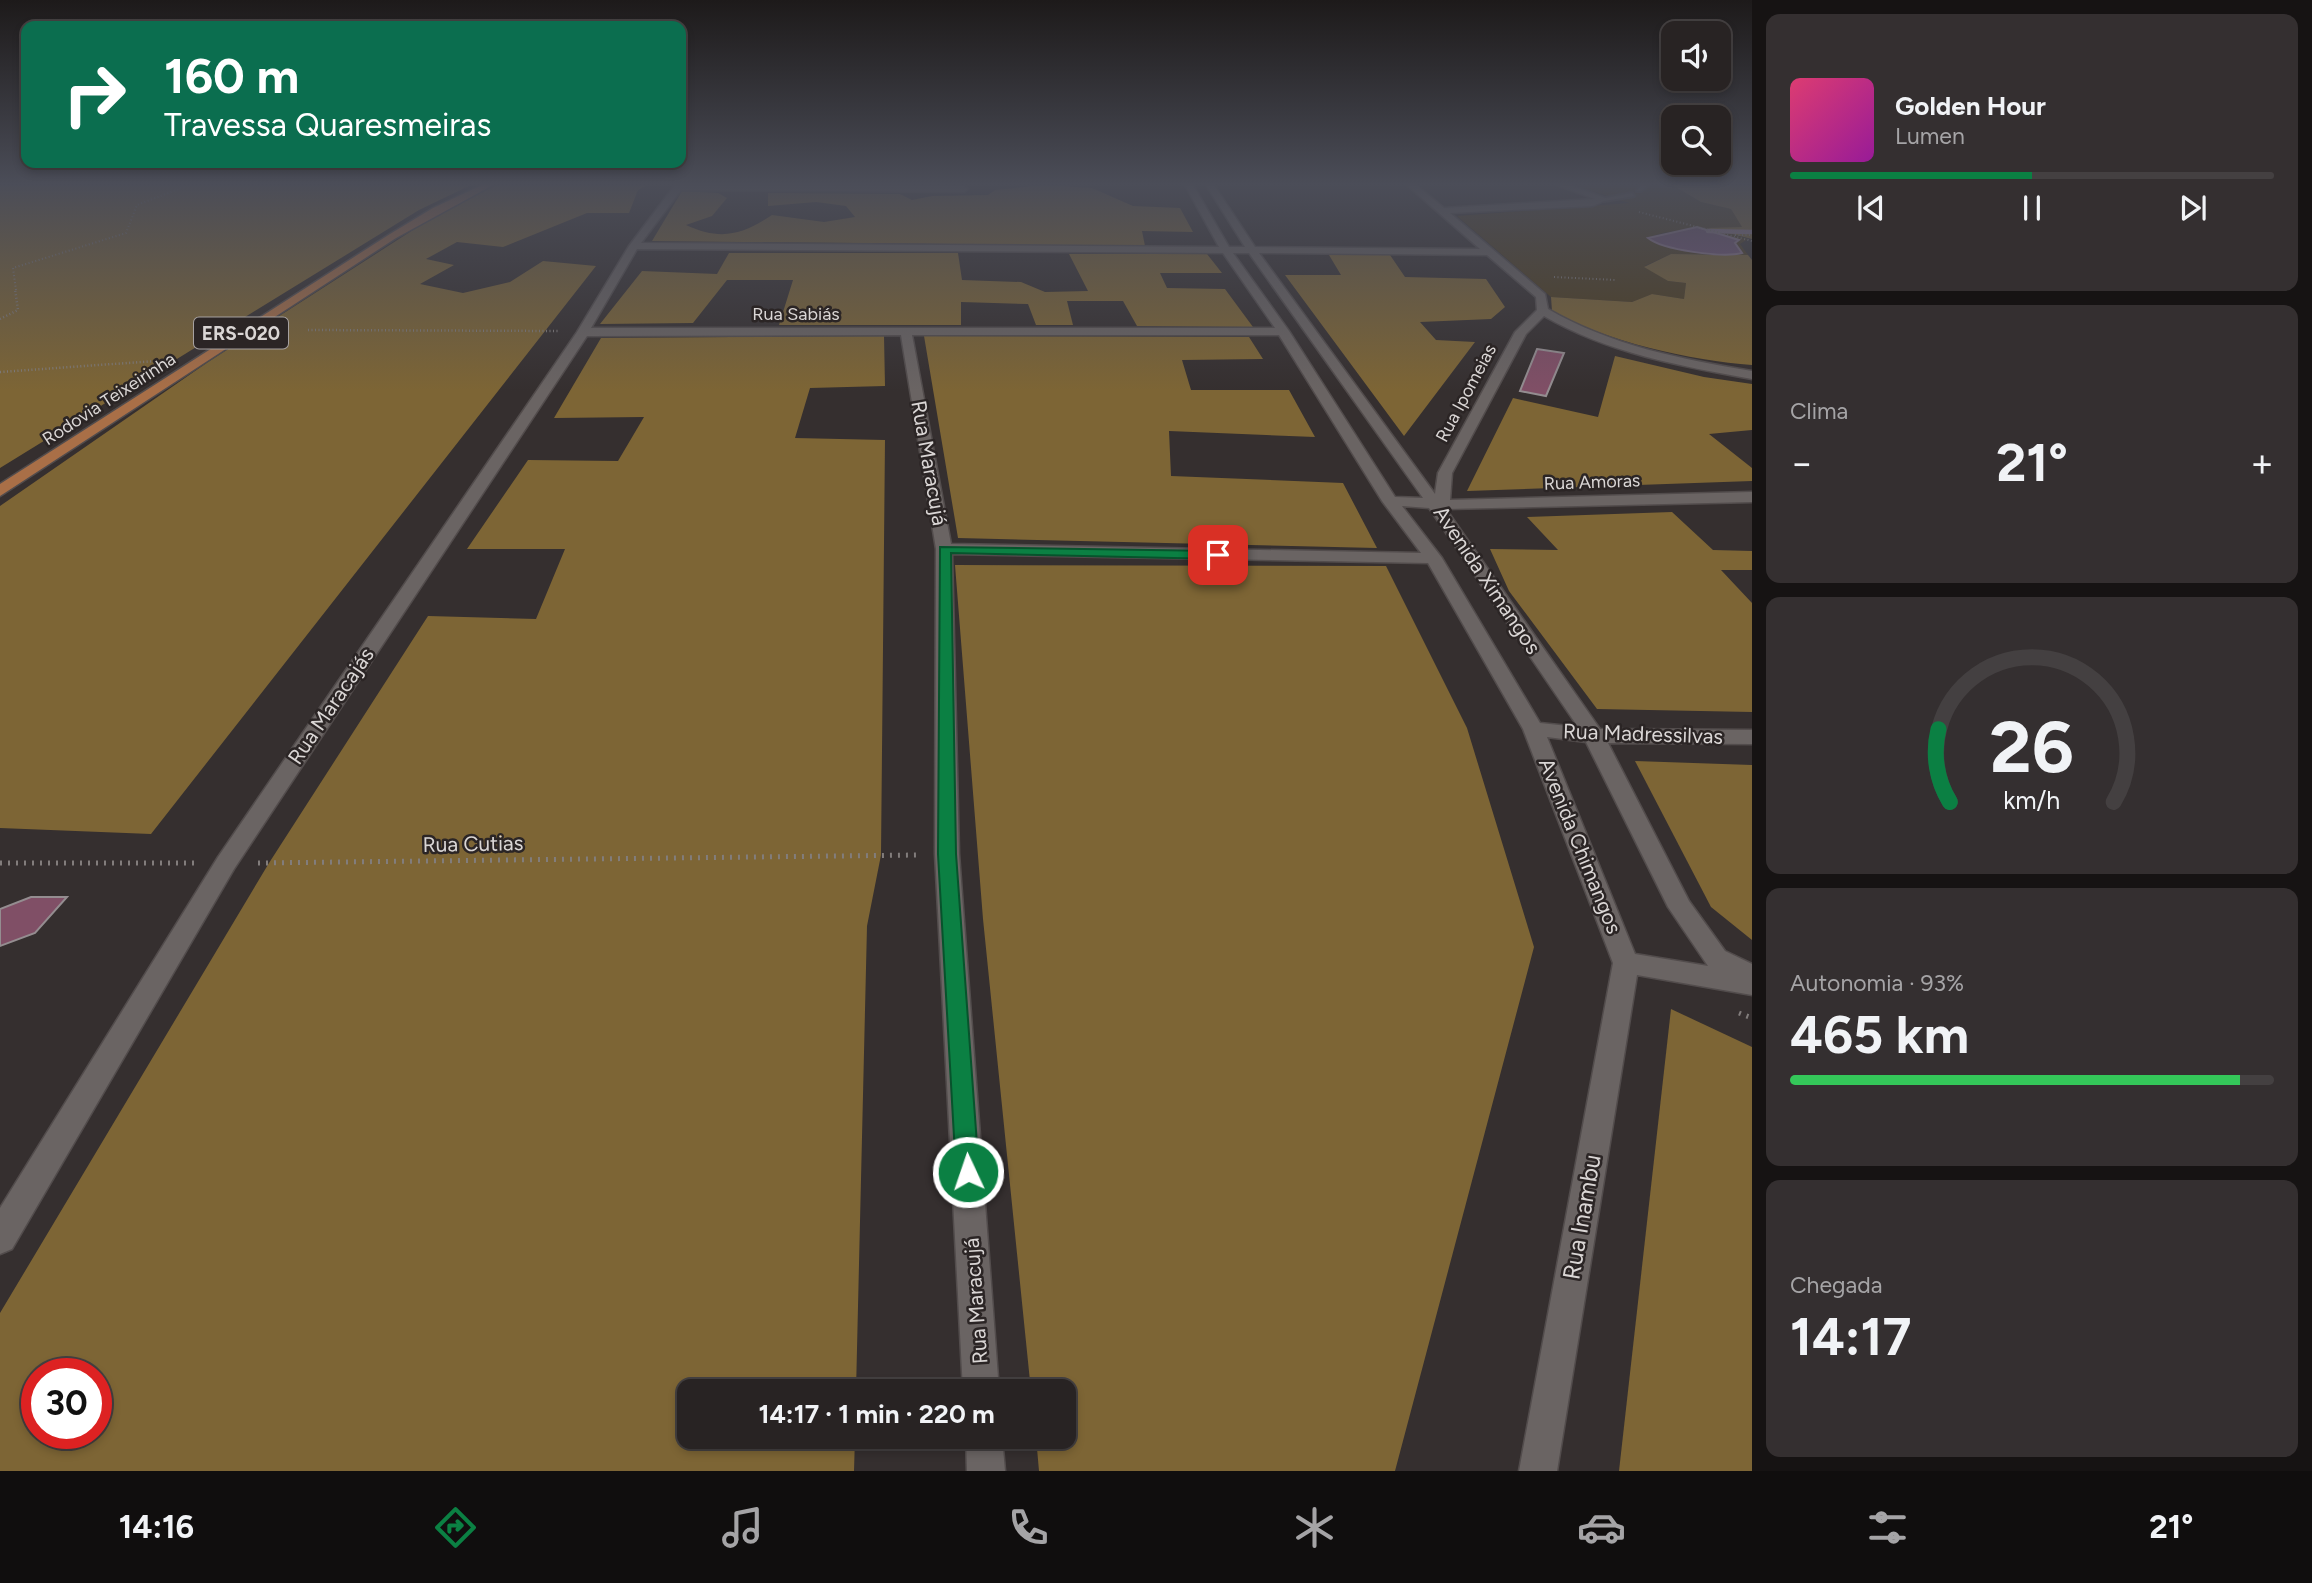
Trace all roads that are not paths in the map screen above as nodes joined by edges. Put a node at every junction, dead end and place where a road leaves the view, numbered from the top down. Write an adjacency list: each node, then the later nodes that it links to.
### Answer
1 (366, 254): 11 (main road, Rodovia Teixeirinha / ERS-020)
2 (629, 254): 8 (street, Rua Maracajás)
3 (1229, 254): 7 (street, Avenida Ximangos)
4 (1254, 254): 14 (street, Avenida Ximangos)
5 (1492, 254): 6 (street)
6 (1543, 311): 10 (street); 14 (street, Rua Ipomeias)
7 (1283, 331): 9 (street, Rua Sabiás); 13 (street, Avenida Ximangos)
8 (583, 332): 9 (street, Rua Sabiás); 23 (street, Rua Maracajás)
9 (906, 332): 15 (street, Rua Maracujá)
10 (1752, 375)
11 (0, 491)
12 (1752, 497): 14 (street, Rua Amoras)
13 (1390, 501): 14 (street, Rua Amoras); 16 (street, Avenida Ximangos)
14 (1438, 503): 18 (street, Avenida Ximangos)
15 (944, 549): 16 (street); 24 (street, Rua Maracujá)
16 (1434, 558): 17 (street, Avenida Ximangos)
17 (1533, 729): 18 (street, Rua Madressilvas); 20 (street, Avenida Chimangos)
18 (1594, 736): 19 (street, Rua Madressilvas); 21 (street, Avenida Ximangos)
19 (1752, 737)
20 (1626, 963): 22 (street); 27 (street, Rua Inambu)
21 (1752, 976)
22 (1752, 984)
23 (0, 1238)
24 (980, 1379)
25 (985, 1449): 26 (street)
26 (986, 1471)
27 (1538, 1471)

